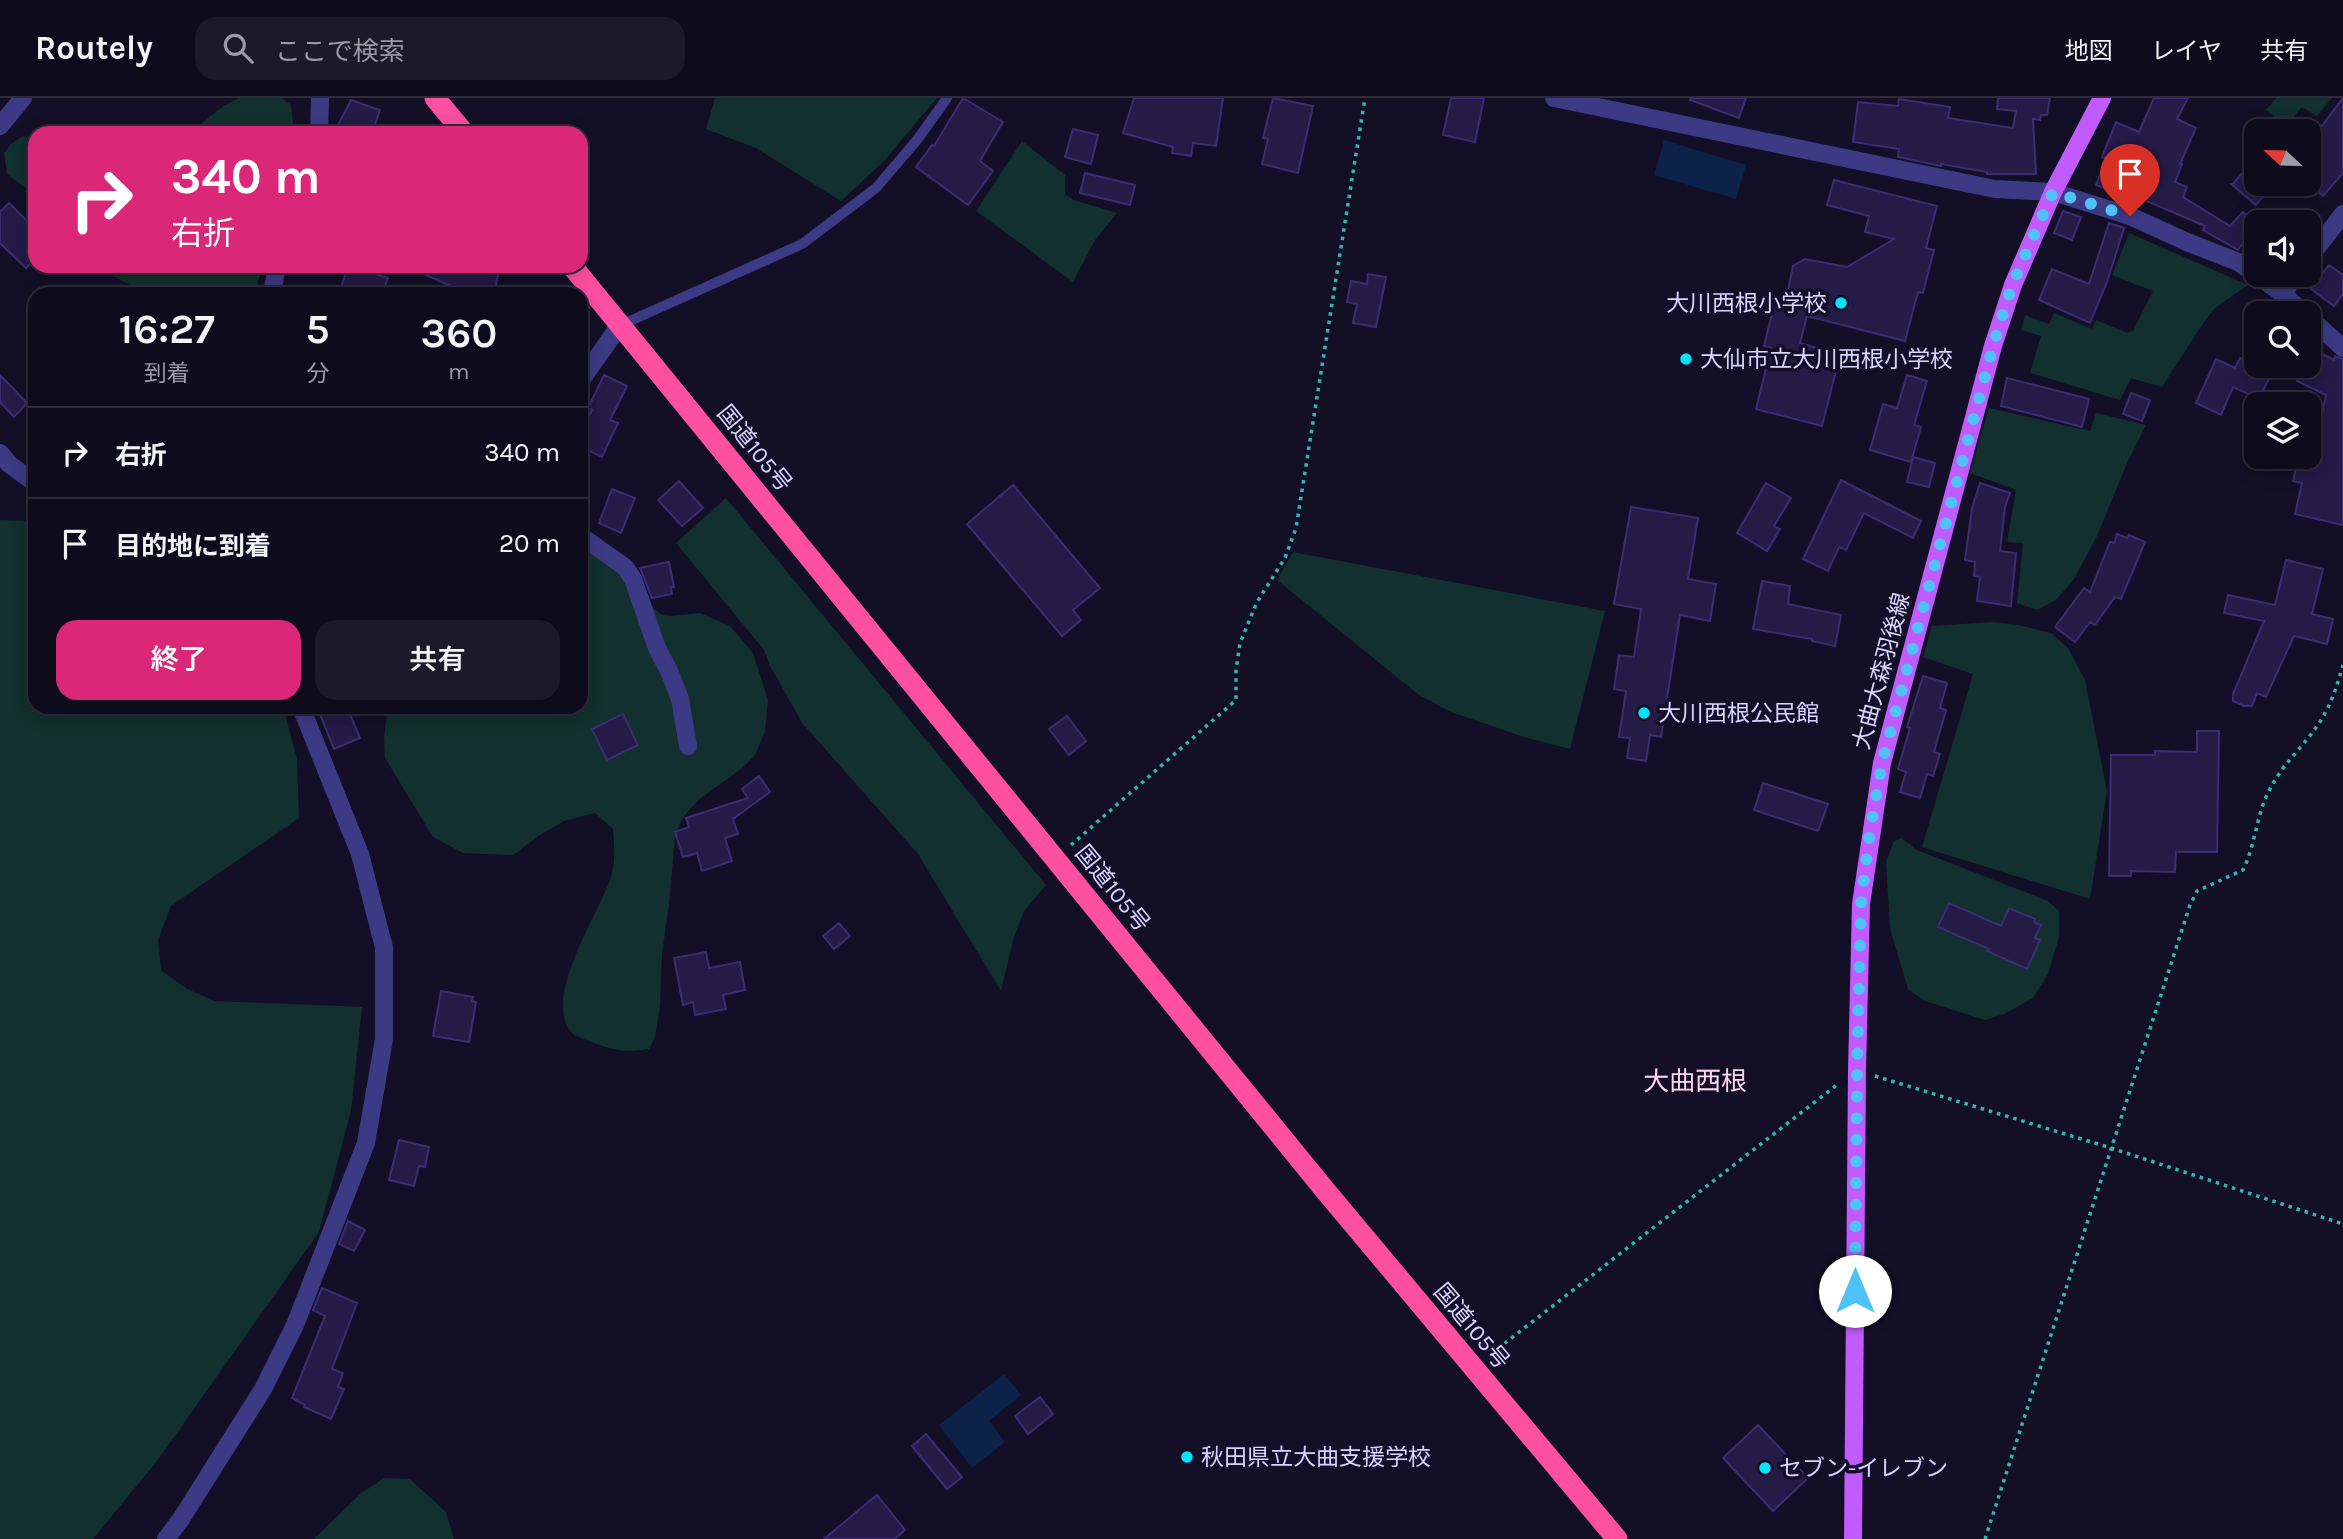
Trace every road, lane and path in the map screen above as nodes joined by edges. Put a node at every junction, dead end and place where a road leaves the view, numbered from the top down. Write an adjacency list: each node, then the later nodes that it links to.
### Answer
1 (23, 98): 8 (street)
2 (320, 98): 9 (street)
3 (435, 98): 10 (highway)
4 (947, 98): 18 (lane)
5 (1365, 98): 28 (path)
6 (1554, 98): 11 (street)
7 (2102, 98): 11 (main road, 大曲大森羽後線)
8 (0, 126)
9 (319, 126)
10 (458, 126)
11 (2053, 192): 16 (street); 29 (main road, 大曲大森羽後線)
12 (2343, 214): 13 (street)
13 (2321, 242)
14 (578, 273): 18 (highway, 国道105号)
15 (2288, 287): 16 (street)
16 (2283, 294): 17 (street)
17 (2291, 301)
18 (620, 325): 21 (street); 28 (highway, 国道105号)
19 (2321, 329): 20 (street)
20 (2343, 348)
21 (588, 370)
22 (0, 453): 23 (street)
23 (28, 478)
24 (588, 541): 27 (street)
25 (2343, 665): 30 (path)
26 (304, 714): 33 (street)
27 (688, 746)
28 (1056, 859): 32 (highway, 国道105号)
29 (1857, 1070): 30 (path); 32 (path); 35 (main road, 大曲大森羽後線)
30 (2112, 1148): 31 (path); 36 (path)
31 (2343, 1224)
32 (1472, 1368): 34 (highway, 国道105号)
33 (166, 1539)
34 (1617, 1539)
35 (1853, 1539)
36 (1985, 1539)

